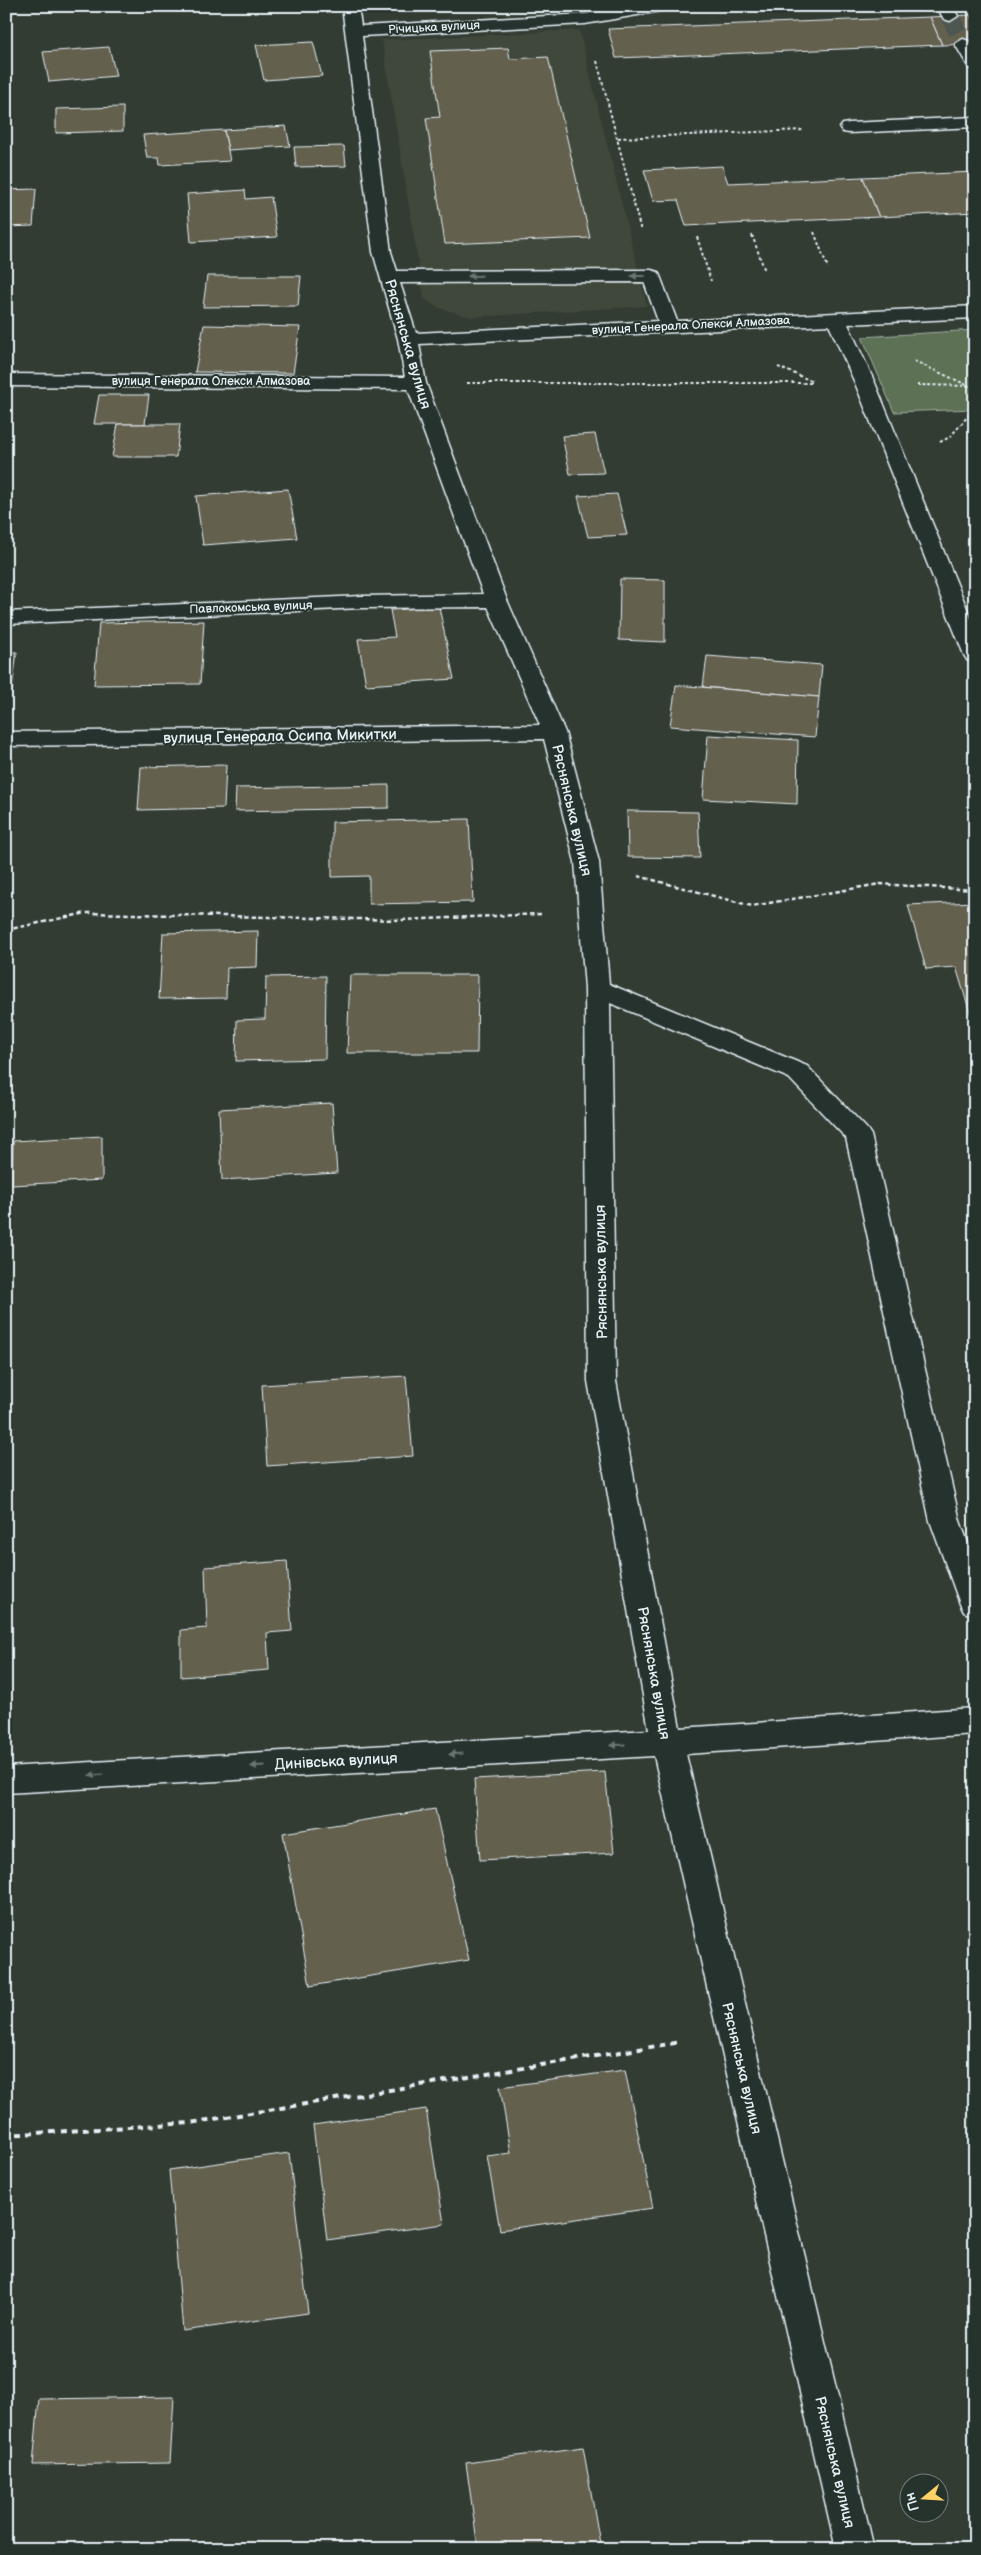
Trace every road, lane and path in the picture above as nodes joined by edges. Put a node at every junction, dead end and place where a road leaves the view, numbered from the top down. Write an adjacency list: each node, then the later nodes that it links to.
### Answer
1 (350, 6): 4 (street, Ряснянська вулиця)
2 (661, 6): 3 (street, Річицька вулиця)
3 (585, 19): 4 (street, Річицька вулиця); 7 (path)
4 (355, 31): 13 (street, Ряснянська вулиця)
5 (975, 122): 6 (street)
6 (849, 128): 7 (path)
7 (618, 138): 12 (path)
8 (814, 232): 10 (path)
9 (752, 235): 11 (path)
10 (828, 268)
11 (765, 271)
12 (651, 276): 13 (street, one-way to 13); 16 (street)
13 (389, 278): 17 (street, Ряснянська вулиця)
14 (975, 312): 15 (street, вулиця Генерала Олекси Алмазова)
15 (836, 318): 16 (street, вулиця Генерала Олекси Алмазова); 21 (street)
16 (668, 325): 17 (street, вулиця Генерала Олекси Алмазова)
17 (408, 339): 20 (street, Ряснянська вулиця)
18 (909, 358): 22 (path)
19 (6, 380): 20 (street, вулиця Генерала Олекси Алмазова)
20 (416, 383): 21 (path); 23 (street, Ряснянська вулиця)
21 (865, 383): 25 (street)
22 (969, 386)
23 (496, 600): 24 (street, Павлокомська вулиця); 26 (street, Ряснянська вулиця)
24 (6, 618)
25 (975, 655)
26 (554, 732): 27 (street, вулиця Генерала Осипа Микитки); 28 (street, Ряснянська вулиця)
27 (6, 739)
28 (587, 862): 29 (path); 30 (street, Ряснянська вулиця)
29 (975, 890)
30 (591, 912): 31 (path); 32 (street, Ряснянська вулиця)
31 (6, 930)
32 (597, 988): 33 (street); 35 (street, Ряснянська вулиця)
33 (975, 1604)
34 (975, 1721): 35 (street, Динівська вулиця)
35 (666, 1742): 36 (street, Динівська вулиця, one-way to 36); 37 (street, Ряснянська вулиця)
36 (6, 1780)
37 (733, 2034): 38 (path); 39 (street, Ряснянська вулиця)
38 (6, 2135)
39 (855, 2549)

